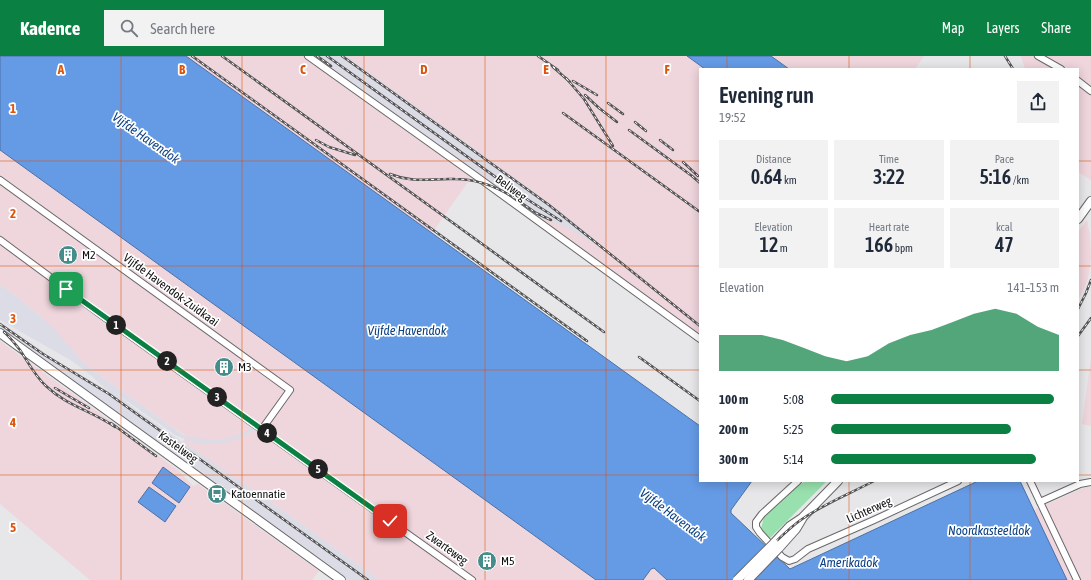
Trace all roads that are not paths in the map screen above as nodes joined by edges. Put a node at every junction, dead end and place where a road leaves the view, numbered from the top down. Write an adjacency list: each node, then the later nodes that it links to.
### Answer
1 (308, 56): 11 (street, Beliweg)
2 (1038, 56): 3 (street)
3 (1059, 68)
4 (1079, 82): 5 (street)
5 (1091, 91)
6 (0, 180): 12 (street, Vijfde Havendok-Zuidkaai)
7 (1091, 201): 8 (main road)
8 (1079, 218)
9 (0, 240): 12 (street, Zwarteweg)
10 (0, 333): 20 (main road, Kastelweg)
11 (699, 338)
12 (262, 429): 21 (street, Zwarteweg)
13 (797, 482): 15 (street, Lichterweg)
14 (837, 482): 19 (main road)
15 (956, 482)
16 (1030, 482): 18 (street)
17 (1091, 482): 18 (street)
18 (1040, 502): 24 (street)
19 (777, 545): 22 (main road, bridge); 23 (main road, bridge)
20 (341, 580)
21 (472, 580)
22 (737, 580)
23 (748, 580)
24 (1077, 580)

